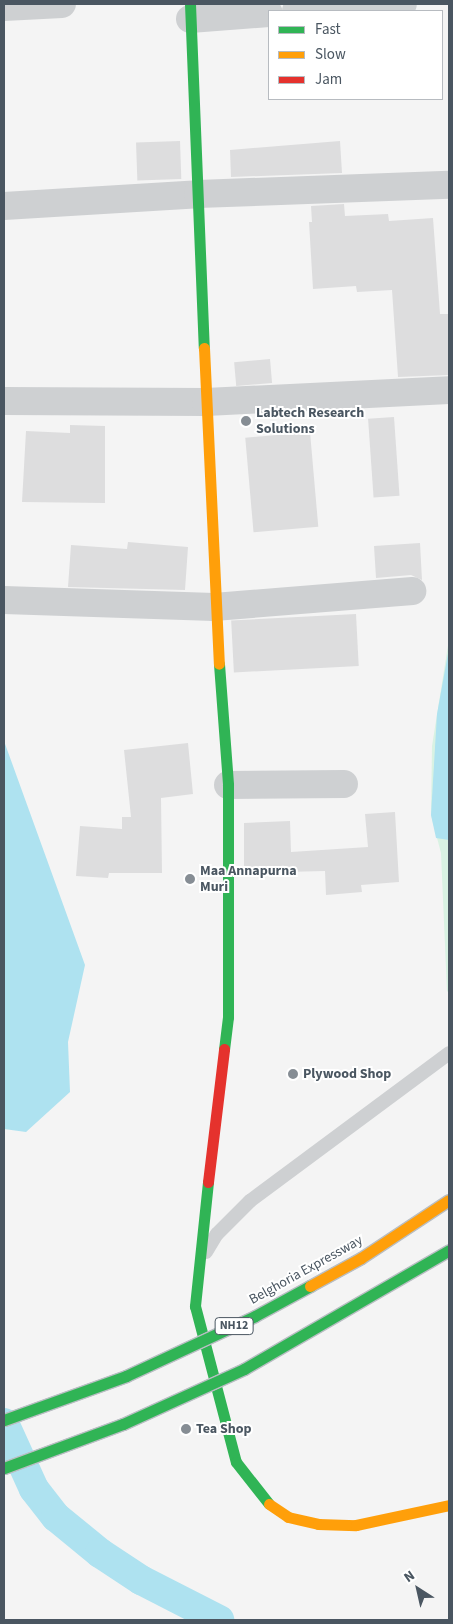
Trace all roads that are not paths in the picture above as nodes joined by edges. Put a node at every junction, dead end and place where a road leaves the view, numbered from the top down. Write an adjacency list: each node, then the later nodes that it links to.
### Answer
1 (62, 4): 3 (street)
2 (403, 4): 4 (street)
3 (4, 7)
4 (311, 10)
5 (190, 11): 6 (street); 8 (main road)
6 (268, 13)
7 (449, 185): 8 (street)
8 (198, 194): 9 (street); 12 (main road)
9 (4, 206)
10 (449, 390): 12 (street)
11 (4, 401): 12 (street)
12 (206, 402): 15 (main road)
13 (412, 591): 15 (street)
14 (10, 600): 15 (street)
15 (214, 607): 17 (main road)
16 (344, 784): 17 (street)
17 (228, 785): 21 (main road)
18 (449, 1052): 21 (lane)
19 (449, 1200): 22 (main road, Belghoria Expressway / NH12, bridge)
20 (449, 1250): 23 (main road, bridge)
21 (196, 1276): 24 (main road)
22 (4, 1420)
23 (4, 1468)
24 (449, 1505)

